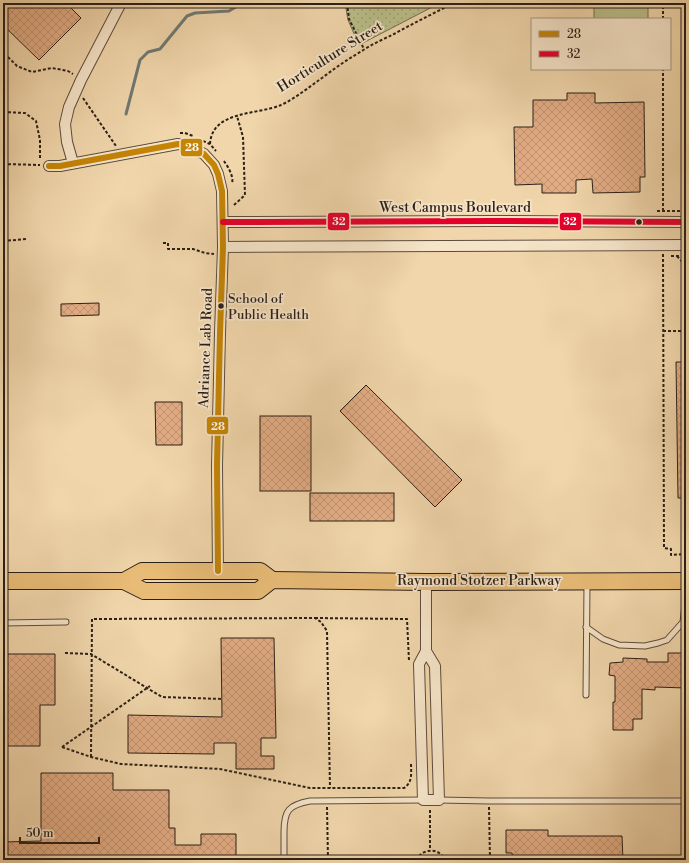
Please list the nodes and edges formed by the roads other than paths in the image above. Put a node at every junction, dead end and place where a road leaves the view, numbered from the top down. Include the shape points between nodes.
1 (121, 3) edge
2 (73, 163) junction
3 (44, 165) road end
4 (223, 222) junction
5 (686, 222) edge
6 (686, 245) edge
7 (224, 247) junction
8 (218, 571) junction
9 (272, 580) junction
10 (3, 581) edge
11 (124, 581) junction
12 (587, 581) junction
13 (686, 581) edge
14 (426, 582) junction
15 (157, 591) junction
16 (686, 596) edge
17 (66, 622) dead end
18 (3, 623) edge
19 (586, 627) junction
20 (426, 651) junction
21 (586, 695) dead end
22 (431, 800) junction
23 (686, 801) edge
24 (284, 860) edge

1 - 2 street via 69,106 65,124
2 - 3 street via 60,166
2 - 4 street, Adriance Lab Road via 178,144 208,148 221,182
4 - 5 street, West Campus Boulevard
4 - 7 street, Adriance Lab Road
6 - 7 street
7 - 8 street, Adriance Lab Road via 220,333
8 - 9 main road, Raymond Stotzer Parkway via 260,571
8 - 11 main road, Raymond Stotzer Parkway via 142,571
8 - 15 main road via 208,581 175,581
9 - 14 main road, Raymond Stotzer Parkway
9 - 15 main road, Raymond Stotzer Parkway via 258,591
10 - 11 main road, Raymond Stotzer Parkway
11 - 15 main road, Raymond Stotzer Parkway via 144,591
12 - 13 main road, Raymond Stotzer Parkway
12 - 14 main road, Raymond Stotzer Parkway
12 - 19 lane
14 - 20 street
16 - 19 lane via 683,622 667,640 658,644 619,645 603,639
17 - 18 lane
19 - 21 lane
20 - 22 street via 419,664
20 - 22 street via 435,666
22 - 23 lane
22 - 24 lane via 310,801 294,805 284,819

